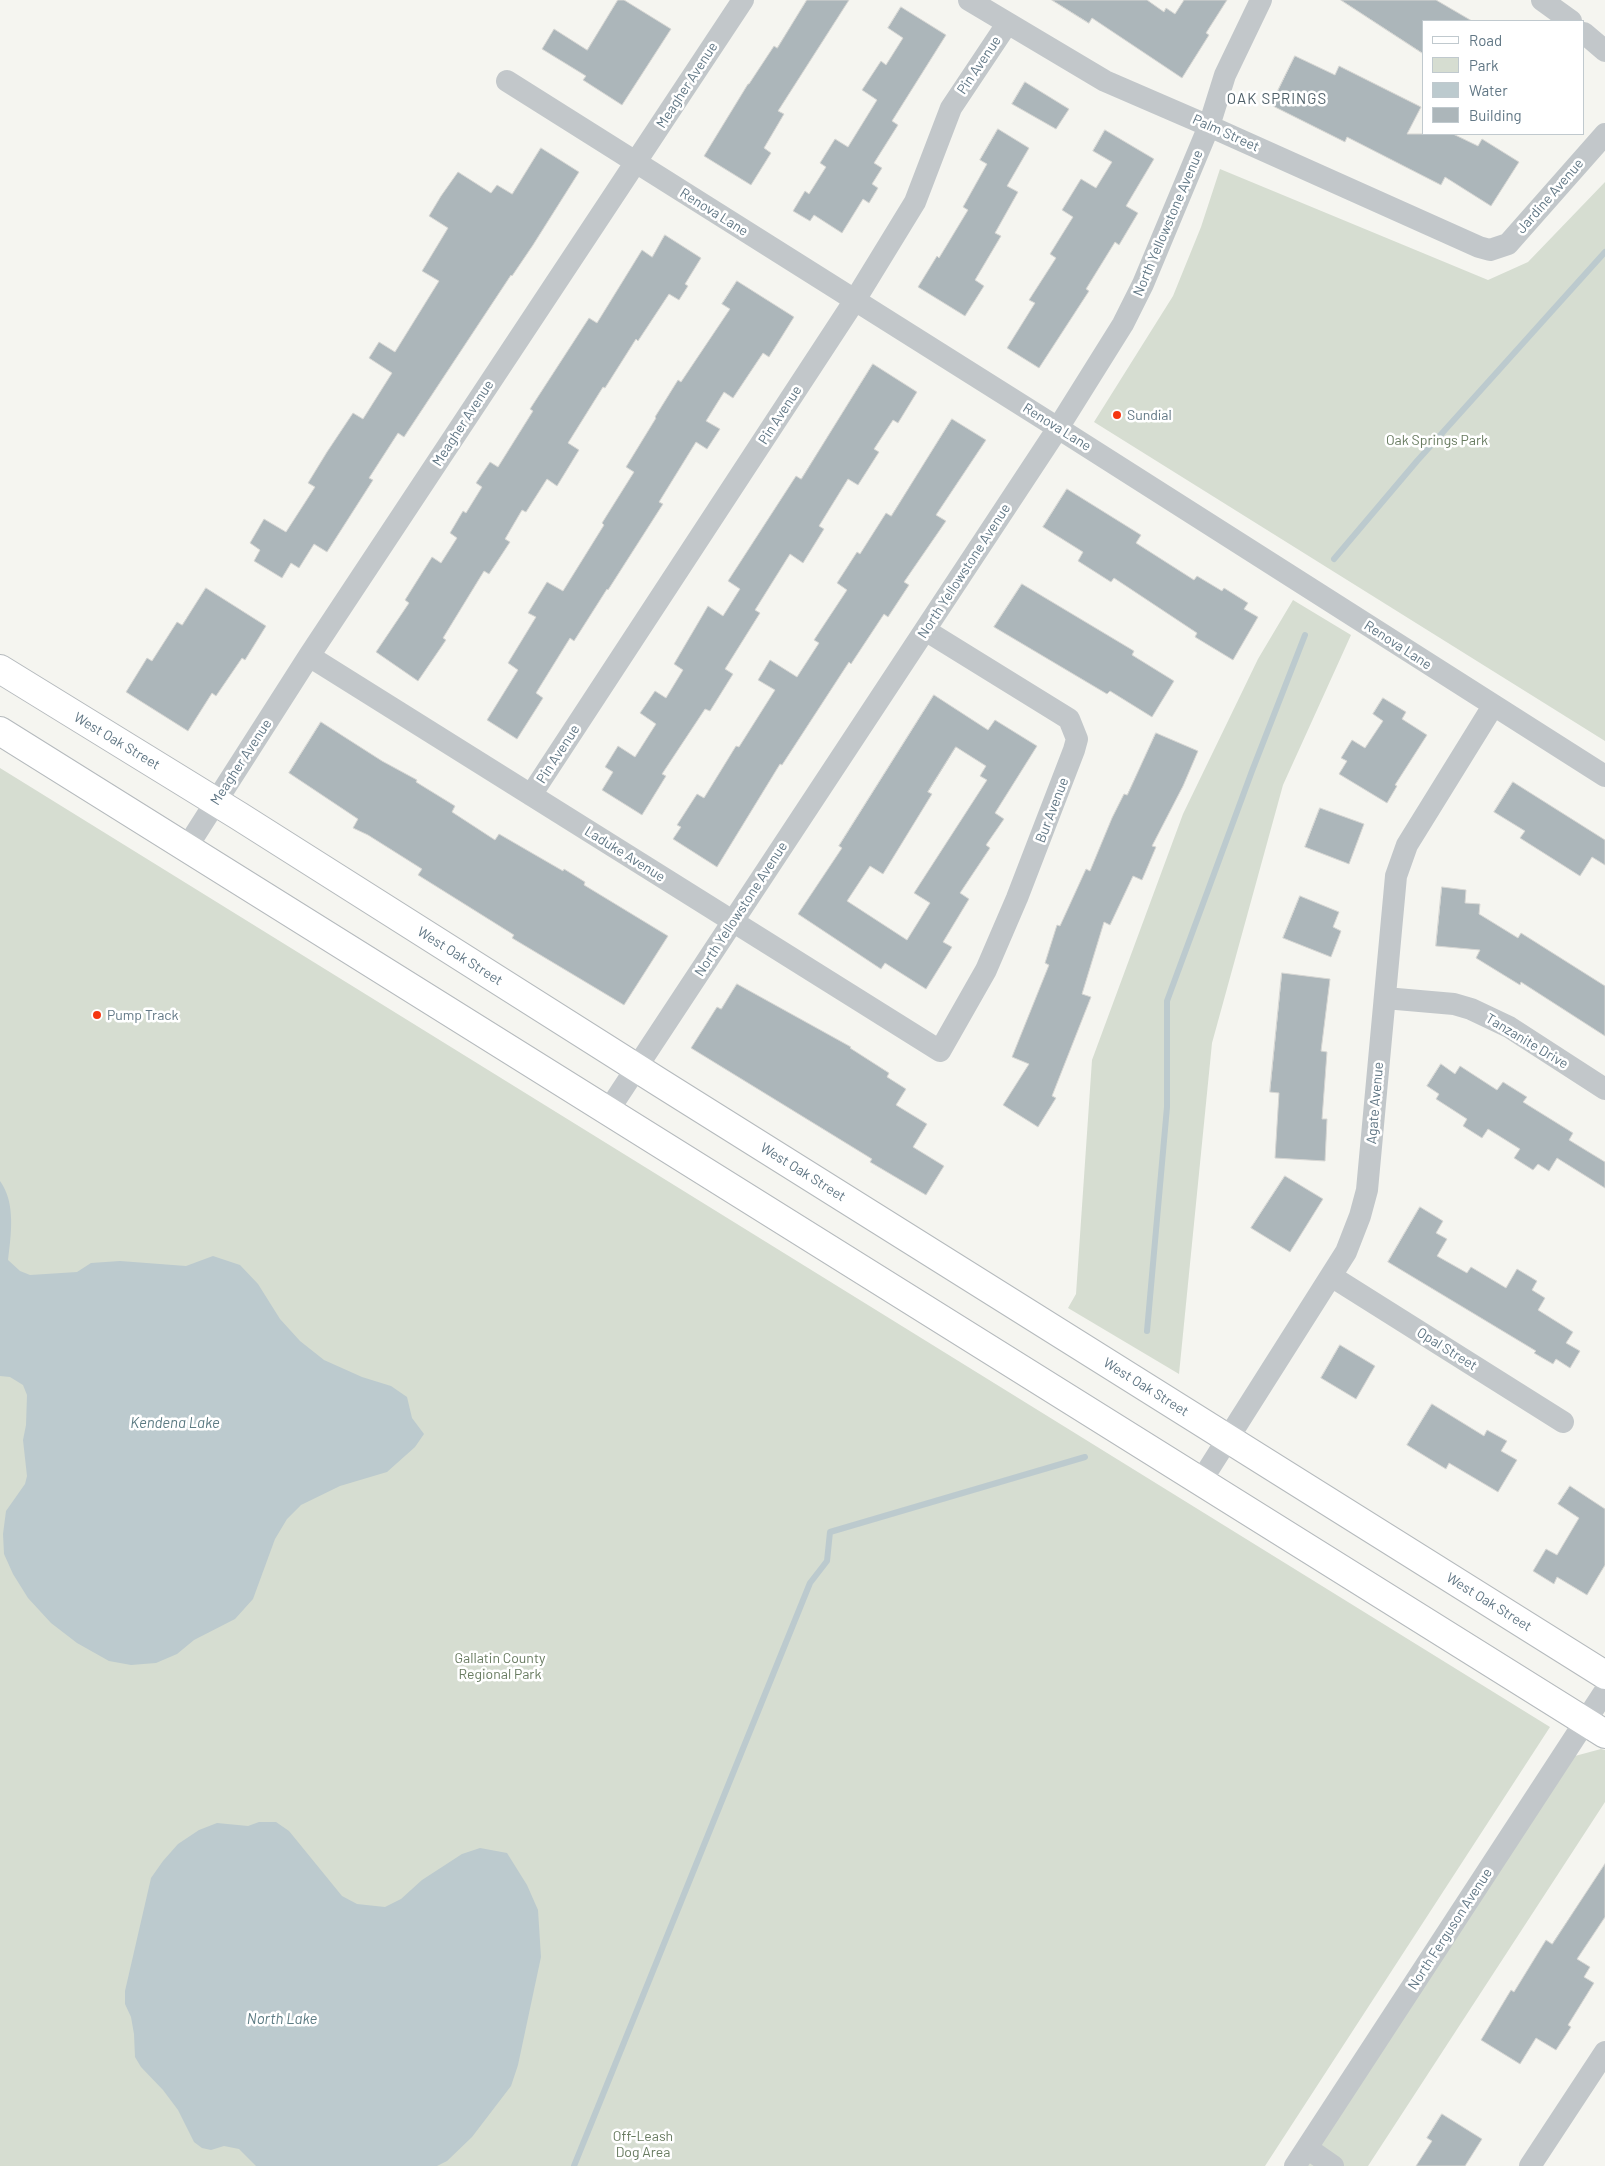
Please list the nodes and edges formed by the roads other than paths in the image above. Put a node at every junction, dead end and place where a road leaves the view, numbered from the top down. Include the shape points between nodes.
1 (743, 0) edge
2 (969, 0) edge
3 (1261, 0) edge
4 (1542, 0) edge
5 (1570, 20) edge
6 (1007, 24) junction
7 (1585, 34) edge
8 (1605, 52) edge
9 (506, 81) dead end
10 (1209, 126) junction
11 (1605, 134) edge
12 (636, 162) junction
13 (1490, 250) joint
14 (855, 300) junction
15 (1058, 428) junction
16 (925, 630) junction
17 (309, 656) junction
18 (0, 669) edge
19 (1493, 706) junction
20 (0, 731) edge
21 (1605, 776) edge
22 (531, 795) junction
23 (216, 801) junction
24 (187, 847) junction
25 (733, 921) junction
26 (1385, 998) junction
27 (940, 1051) joint
28 (637, 1068) junction
29 (1605, 1089) edge
30 (608, 1111) junction
31 (1331, 1276) junction
32 (1563, 1422) dead end
33 (1228, 1438) junction
34 (1201, 1481) junction
35 (1605, 1675) edge
36 (1605, 1691) edge
37 (1595, 1728) edge
38 (1605, 2052) edge
39 (1301, 2157) edge
40 (1333, 2166) edge
41 (1530, 2166) edge

1 - 12 street, Meagher Avenue
2 - 6 street, Palm Street
3 - 10 street, North Yellowstone Avenue via 1225,75
4 - 5 street
6 - 10 street, Palm Street via 1105,81
6 - 14 street, Pin Avenue via 951,108 915,202
7 - 8 street
9 - 12 street, Renova Lane
10 - 13 street, Palm Street
10 - 15 street, North Yellowstone Avenue via 1123,324
11 - 13 street, Jardine Avenue via 1508,244
12 - 14 street, Renova Lane
12 - 17 street, Meagher Avenue
14 - 15 street, Renova Lane
14 - 22 street, Pin Avenue
15 - 16 street, North Yellowstone Avenue
15 - 19 street, Renova Lane
16 - 25 street, North Yellowstone Avenue
16 - 27 street, Bur Avenue via 1069,719 1077,739 986,970
17 - 22 street, Laduke Avenue
17 - 23 street, Meagher Avenue
18 - 23 main road, West Oak Street
19 - 21 street, Renova Lane
19 - 26 street, Agate Avenue via 1407,845 1396,876
20 - 24 main road
22 - 25 street, Laduke Avenue
23 - 24 street, Meagher Avenue
23 - 28 main road, West Oak Street
24 - 30 main road
25 - 27 street, Laduke Avenue
25 - 28 street, North Yellowstone Avenue
26 - 29 street, Tanzanite Drive via 1454,1004 1471,1009 1509,1027
26 - 31 street, Agate Avenue via 1367,1190 1354,1235
28 - 30 street, North Yellowstone Avenue
28 - 33 main road, West Oak Street
30 - 34 main road
31 - 32 street, Opal Street
31 - 33 street, Agate Avenue
33 - 34 street, Agate Avenue
33 - 35 main road, West Oak Street
34 - 37 main road
36 - 37 street, North Ferguson Avenue
37 - 39 street, North Ferguson Avenue
38 - 41 street
39 - 40 street

